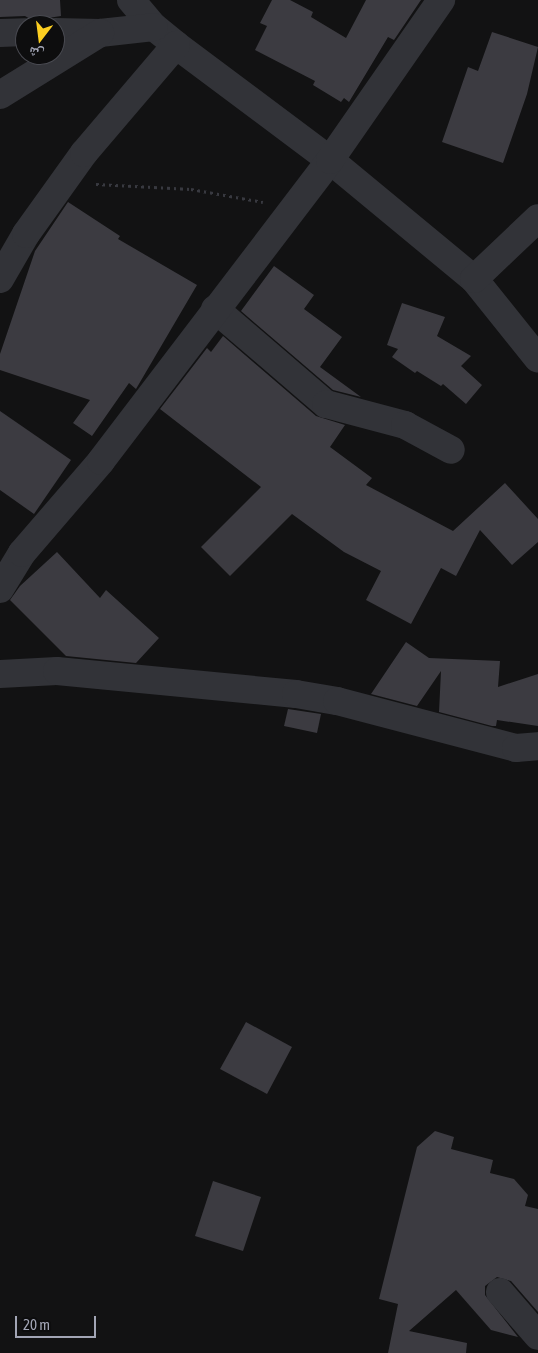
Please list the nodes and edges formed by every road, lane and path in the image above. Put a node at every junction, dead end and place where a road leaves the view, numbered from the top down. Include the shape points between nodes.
1 (131, 0) edge
2 (441, 0) edge
3 (154, 27) junction
4 (15, 32) edge
5 (65, 32) edge
6 (0, 33) edge
7 (100, 34) junction
8 (176, 45) junction
9 (0, 95) edge
10 (330, 160) junction
11 (61, 185) junction
12 (293, 208) junction
13 (538, 218) edge
14 (0, 279) edge
15 (474, 279) junction
16 (215, 310) junction
17 (538, 359) edge
18 (451, 450) dead end
19 (0, 589) edge
20 (0, 674) edge
21 (538, 746) edge
22 (500, 1292) dead end
23 (538, 1336) edge

1 - 3 street
2 - 10 street
3 - 7 street
3 - 8 street
4 - 6 street
5 - 7 street
7 - 9 street
8 - 10 street
8 - 11 street via 84,153
10 - 12 street
10 - 15 street
11 - 12 path via 190,189
11 - 14 street
12 - 16 street
13 - 15 street
15 - 17 street
16 - 18 street via 326,404 404,425
16 - 19 street via 101,461 22,553
20 - 21 street via 57,671 296,694 337,701 516,748
22 - 23 street

